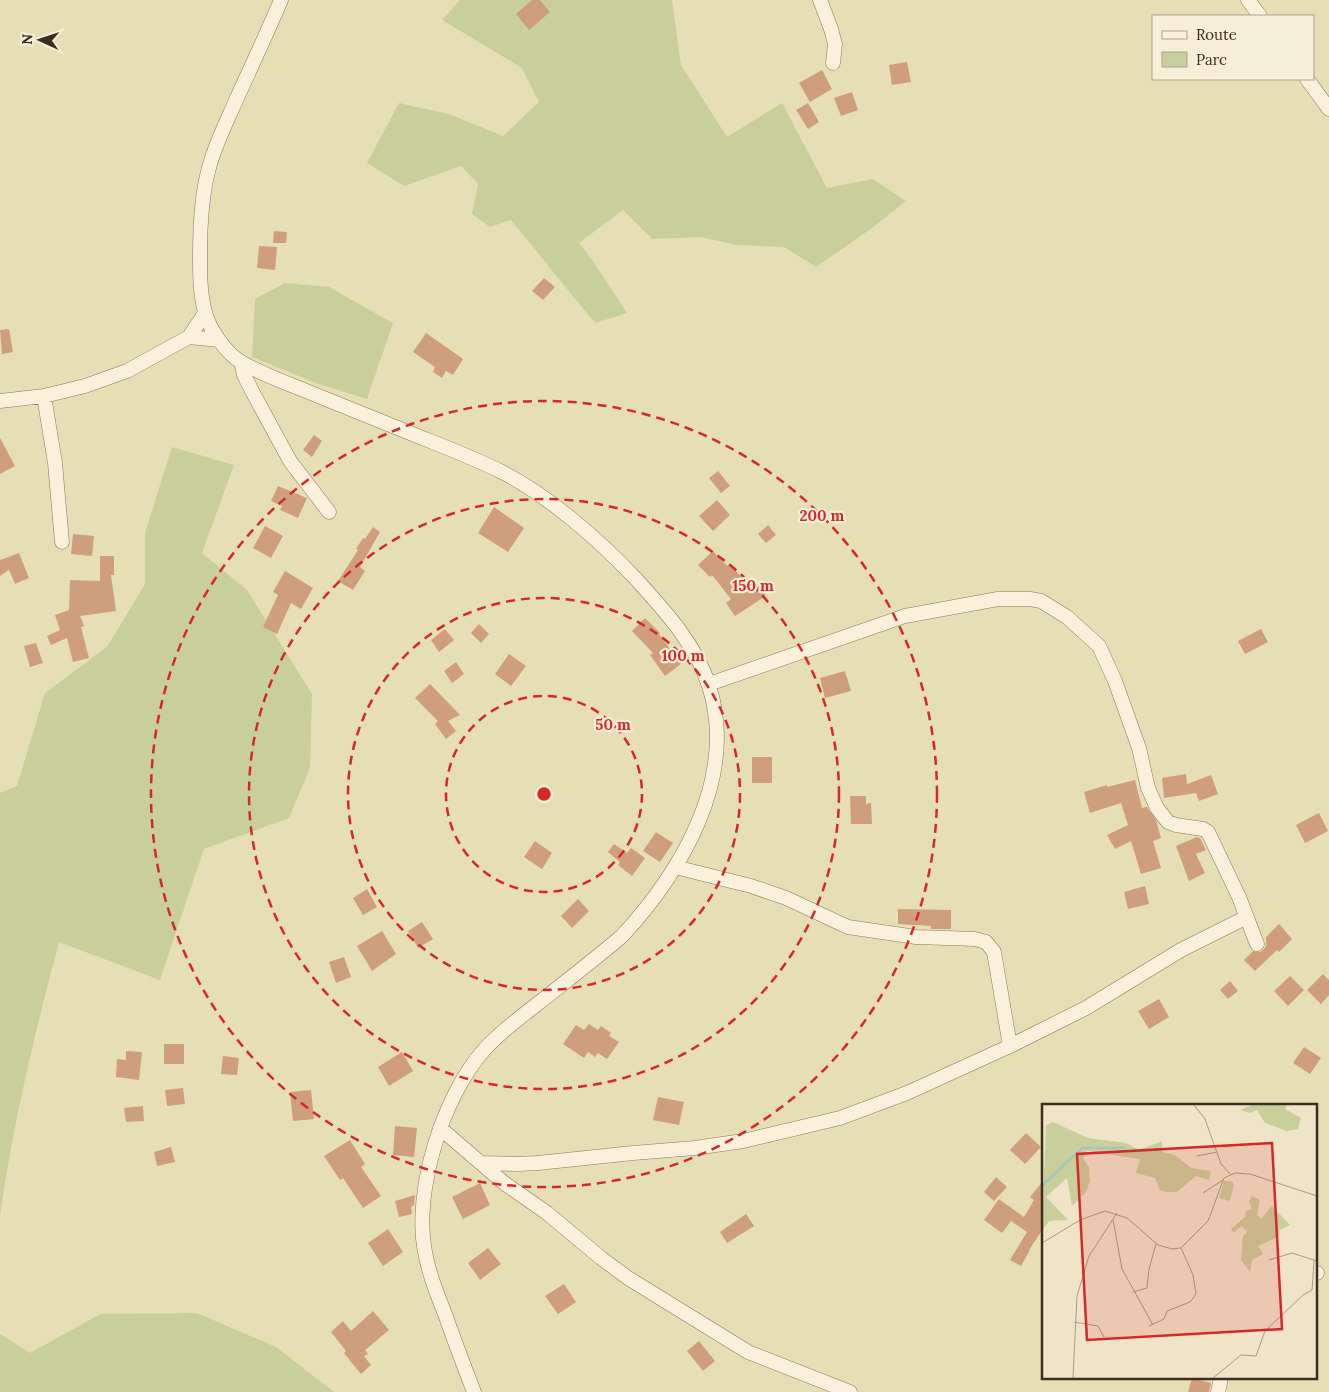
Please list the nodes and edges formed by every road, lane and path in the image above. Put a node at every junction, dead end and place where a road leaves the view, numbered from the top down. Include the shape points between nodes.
1 (281, 0) edge
2 (820, 0) edge
3 (1248, 0) edge
4 (1259, 15) edge
5 (833, 63) dead end
6 (1308, 80) edge
7 (1329, 109) edge
8 (205, 313) junction
9 (189, 337) junction
10 (219, 340) junction
11 (241, 362) junction
12 (44, 396) junction
13 (0, 401) edge
14 (329, 512) dead end
15 (62, 542) dead end
16 (709, 684) junction
17 (675, 867) junction
18 (1247, 917) junction
19 (1257, 944) dead end
20 (1010, 1046) junction
21 (440, 1128) junction
22 (482, 1163) junction
23 (474, 1392) edge
24 (850, 1392) edge

1 - 8 street via 221,132 208,169 200,238
2 - 5 street via 835,44
3 - 4 street
6 - 7 street
8 - 9 street
8 - 10 street
9 - 10 street
9 - 12 street via 127,371
10 - 11 street
11 - 14 street via 244,375 290,461
11 - 16 street via 465,455 526,485 578,525 640,584 690,646
12 - 13 street
12 - 15 street via 55,463
16 - 17 street via 717,720 718,753 699,818
16 - 18 street via 905,616 998,599 1041,601 1079,627 1099,646 1115,681 1157,808 1168,822 1208,832
17 - 20 street via 742,883 786,898 848,927 916,937 986,942 994,952
17 - 21 street via 622,936 484,1050 460,1084
18 - 19 street
18 - 20 street via 1181,950 1086,1008
20 - 22 street via 907,1093 840,1118 772,1135 695,1148 538,1163
21 - 22 street
21 - 23 street via 427,1178 422,1219 424,1244 432,1282
22 - 24 street via 607,1263 669,1305 748,1352

